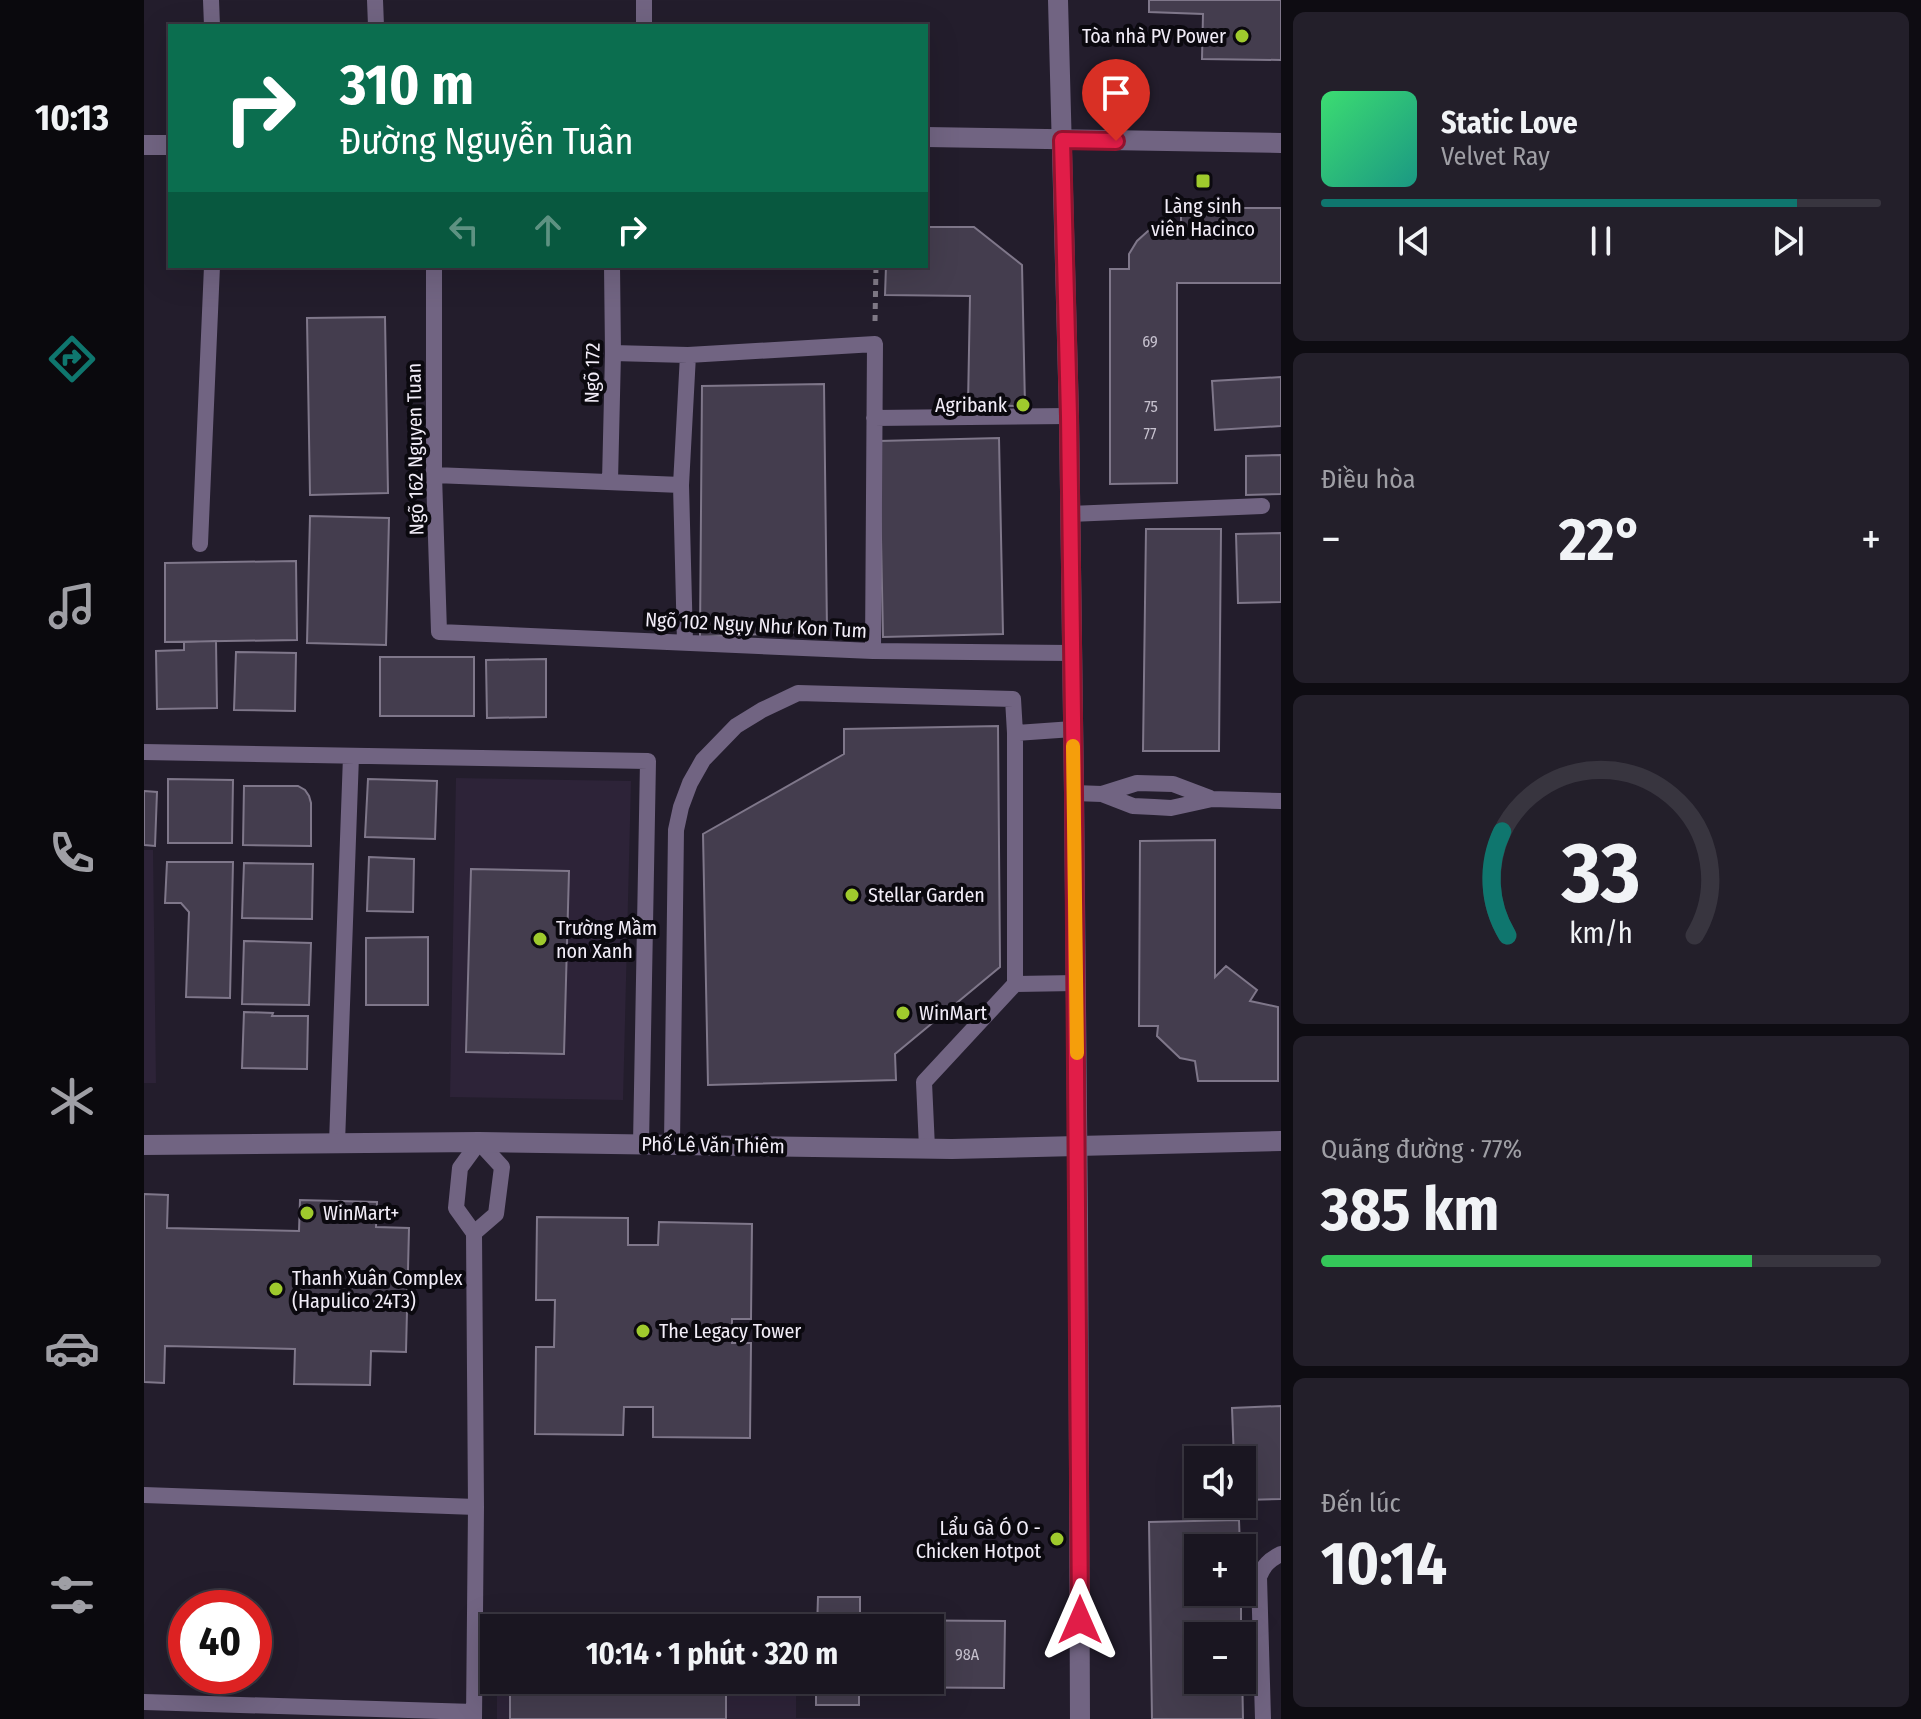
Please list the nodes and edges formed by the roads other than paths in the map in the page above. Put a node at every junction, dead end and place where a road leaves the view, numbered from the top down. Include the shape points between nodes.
1 (211, 0) edge
2 (375, 0) edge
3 (644, 0) edge
4 (1058, 0) edge
5 (212, 24) edge
6 (376, 24) edge
7 (644, 24) edge
8 (928, 137) edge
9 (1062, 140) junction
10 (1281, 143) edge
11 (144, 145) edge
12 (168, 145) edge
13 (212, 268) edge
14 (434, 268) edge
15 (612, 268) edge
16 (613, 353) junction
17 (688, 355) junction
18 (1069, 416) junction
19 (874, 418) junction
20 (434, 475) junction
21 (610, 481) junction
22 (681, 485) junction
23 (1262, 506) dead end
24 (1070, 514) junction
25 (200, 544) dead end
26 (439, 632) joint
27 (685, 642) junction
28 (873, 651) junction
29 (1071, 653) junction
30 (1073, 729) junction
31 (1015, 733) junction
32 (144, 752) edge
33 (351, 756) junction
34 (1074, 793) junction
35 (1102, 794) junction
36 (1212, 799) junction
37 (1281, 801) edge
38 (1076, 983) junction
39 (1015, 984) junction
40 (1281, 1141) edge
41 (479, 1142) junction
42 (337, 1143) junction
43 (641, 1144) junction
44 (672, 1144) junction
45 (144, 1145) edge
46 (1078, 1147) junction
47 (927, 1148) junction
48 (474, 1233) junction
49 (144, 1495) edge
50 (476, 1507) junction
51 (1281, 1554) edge
52 (144, 1702) edge
53 (474, 1716) edge
54 (1080, 1719) edge
55 (1263, 1719) edge

1 - 5 lane
2 - 6 lane
3 - 7 lane
4 - 9 street
8 - 9 street
9 - 10 street
9 - 18 street
11 - 12 street
13 - 25 lane
14 - 20 lane, Ngõ 162 Nguyen Tuan
15 - 16 lane, Ngõ 172
16 - 17 lane
16 - 21 lane, Ngõ 172
17 - 19 lane via 875,344
17 - 22 lane
18 - 19 lane
18 - 24 street
19 - 28 lane
20 - 21 lane
20 - 26 lane, Ngõ 162 Nguyen Tuan
21 - 22 lane
22 - 27 lane
23 - 24 lane
24 - 29 street
26 - 27 lane, Ngõ 102 Ngụy Như Kon Tum
27 - 28 lane, Ngõ 102 Ngụy Như Kon Tum
28 - 29 lane, Ngõ 102 Ngụy Như Kon Tum
29 - 30 street
30 - 31 lane
30 - 34 street
31 - 39 lane
31 - 44 lane via 1013,699 798,693 736,726 703,760 676,830
32 - 33 lane
33 - 42 lane
33 - 43 lane via 648,761
34 - 35 lane
34 - 38 street
35 - 36 lane via 1133,806 1171,808
35 - 36 lane via 1137,783 1173,784
36 - 37 lane
38 - 39 lane
38 - 46 street
39 - 47 lane via 924,1082
40 - 46 street, Phố Lê Văn Thiêm
41 - 42 street, Phố Lê Văn Thiêm
41 - 43 street, Phố Lê Văn Thiêm
41 - 48 lane via 460,1168 456,1208
41 - 48 lane via 502,1167 496,1214
42 - 45 street, Phố Lê Văn Thiêm
43 - 44 street, Phố Lê Văn Thiêm
44 - 47 street, Phố Lê Văn Thiêm
46 - 47 street, Phố Lê Văn Thiêm
46 - 54 street
48 - 50 lane
49 - 50 lane
50 - 53 lane
51 - 55 lane via 1270,1559 1259,1577
52 - 53 lane

